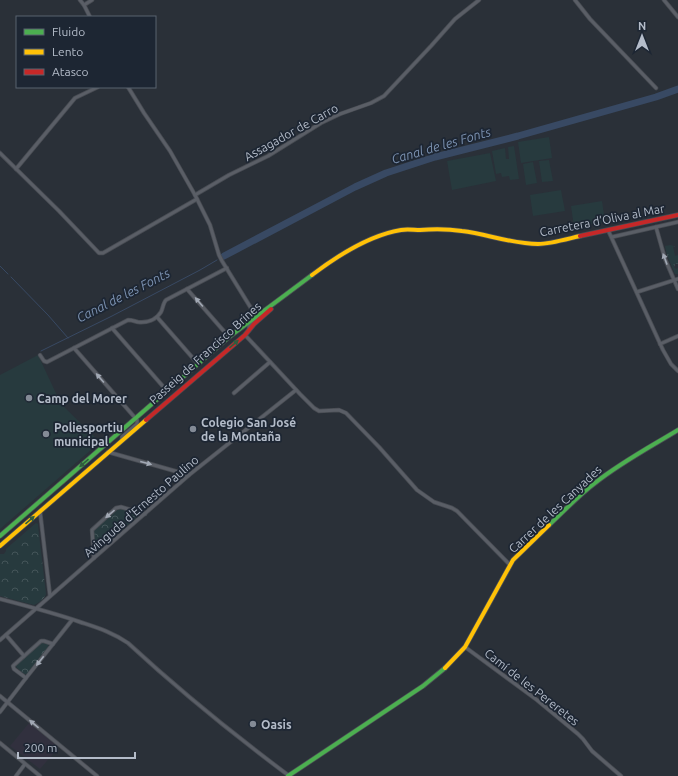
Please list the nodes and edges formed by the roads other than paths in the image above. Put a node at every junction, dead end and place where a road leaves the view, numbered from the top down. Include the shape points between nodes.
1 (80, 0) edge
2 (92, 0) edge
3 (478, 0) edge
4 (575, 0) edge
5 (664, 0) edge
6 (84, 5) junction
7 (90, 16) edge
8 (678, 17) edge
9 (96, 88) edge
10 (129, 88) edge
11 (656, 88) dead end
12 (0, 153) edge
13 (16, 169) junction
14 (195, 195) junction
15 (197, 199) junction
16 (678, 215) edge
17 (678, 222) edge
18 (656, 227) junction
19 (608, 230) junction
20 (612, 237) junction
21 (226, 268) junction
22 (676, 280) edge
23 (187, 289) junction
24 (678, 289) edge
25 (637, 292) junction
26 (286, 295) junction
27 (157, 317) junction
28 (256, 317) junction
29 (243, 327) junction
30 (112, 328) junction
31 (238, 330) junction
32 (246, 333) junction
33 (678, 336) edge
34 (229, 337) junction
35 (660, 344) junction
36 (74, 348) junction
37 (40, 355) dead end
38 (270, 362) junction
39 (198, 364) junction
40 (678, 370) edge
41 (296, 390) junction
42 (167, 391) junction
43 (234, 393) dead end
44 (135, 418) junction
45 (678, 430) edge
46 (122, 440) junction
47 (108, 452) junction
48 (189, 475) junction
49 (40, 511) junction
50 (145, 514) junction
51 (0, 536) edge
52 (0, 546) edge
53 (94, 558) junction
54 (510, 565) junction
55 (50, 596) junction
56 (0, 599) edge
57 (35, 609) junction
58 (72, 620) junction
59 (6, 635) junction
60 (0, 640) edge
61 (53, 644) junction
62 (465, 647) junction
63 (24, 656) junction
64 (26, 678) junction
65 (0, 696) edge
66 (8, 702) junction
67 (0, 712) edge
68 (0, 744) edge
69 (25, 764) junction
70 (16, 776) edge
71 (40, 776) edge
72 (97, 776) edge
73 (288, 776) edge
74 (621, 776) edge

1 - 6 street
2 - 6 street
3 - 14 street, Assagador de Carro via 455,19 379,98 331,118 268,156
4 - 11 street
5 - 8 street
6 - 7 street
9 - 13 street via 75,98
10 - 14 street
12 - 13 street
13 - 15 street via 100,254
14 - 15 street
15 - 21 street
16 - 19 street, Carretera d’Oliva al Mar
17 - 18 street
18 - 20 street
22 -> 18 street via 662,252
19 - 20 street
19 - 26 street, Carretera d’Oliva al Mar via 538,244 455,230 402,230 376,237 351,249
20 - 25 street
21 - 23 street
21 - 28 street
22 - 24 street
22 - 25 street
23 - 27 street via 165,301
34 -> 23 street
25 - 35 street
26 - 28 street, Passeig de Francisco Brines
26 - 32 street, Passeig de Francisco Brines
27 - 30 street via 142,322 128,320
27 - 39 street
28 - 29 street, Passeig de Francisco Brines
28 - 32 street
29 - 31 street, Passeig de Francisco Brines
29 - 32 street
30 - 36 street
30 - 42 street
31 - 32 street
31 - 34 street, Passeig de Francisco Brines
32 - 38 street
46 -> 32 street, Passeig de Francisco Brines
33 - 35 street
34 - 39 street, Passeig de Francisco Brines
35 - 40 street
36 - 37 street via 47,362
44 -> 36 street
38 - 41 street
38 - 43 street
39 - 42 street, Passeig de Francisco Brines
41 - 48 street, Avinguda d'Ernesto Paulino
41 - 54 street via 317,410 339,410 346,413 417,490 434,502 457,511
42 - 44 street, Passeig de Francisco Brines
44 - 46 street via 137,424 122,437
44 -> 51 street, Passeig de Francisco Brines
45 - 54 street, Carrer de les Canyades via 627,459 593,484
46 - 47 street, Passeig de Francisco Brines
47 -> 48 street
47 - 49 street, Passeig de Francisco Brines
48 - 50 street, Avinguda d'Ernesto Paulino
52 -> 49 street, Passeig de Francisco Brines
49 - 55 street
50 - 53 street, Avinguda d'Ernesto Paulino
50 -> 53 street via 116,508 92,530
53 - 55 street, Avinguda d'Ernesto Paulino
54 - 62 street, Carrer de les Canyades
55 - 57 street, Avinguda d'Ernesto Paulino
56 - 57 street
57 - 58 street
57 - 59 street, Avinguda d'Ernesto Paulino
58 - 61 street
58 - 73 street via 110,632 128,643 172,683
59 - 60 street, Avinguda d'Ernesto Paulino
59 - 63 street
61 - 63 street via 42,641
61 -> 64 street
62 - 73 street, Carrer de les Canyades via 440,674
62 - 74 street, Camí de les Pereretes via 538,700
63 - 64 street via 13,666
64 - 66 street
65 - 66 street
66 - 67 street
72 -> 66 street
68 - 69 street
69 - 70 street
69 - 71 street

